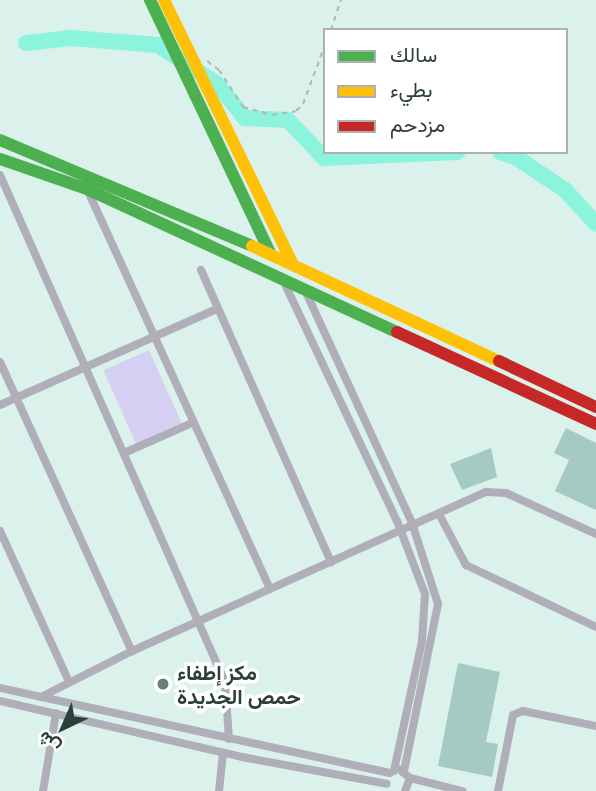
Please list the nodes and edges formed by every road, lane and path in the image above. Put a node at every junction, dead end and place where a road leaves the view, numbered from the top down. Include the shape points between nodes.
1 (150, 0) edge
2 (164, 0) edge
3 (341, 0) edge
4 (332, 28) edge
5 (323, 51) edge
6 (194, 62) junction
7 (0, 140) edge
8 (0, 159) edge
9 (0, 175) edge
10 (87, 189) junction
11 (270, 254) junction
12 (293, 263) junction
13 (201, 270) dead end
14 (282, 278) junction
15 (303, 286) junction
16 (217, 309) junction
17 (153, 338) junction
18 (0, 362) edge
19 (85, 367) junction
20 (16, 398) junction
21 (0, 405) edge
22 (596, 407) edge
23 (192, 423) junction
24 (596, 424) edge
25 (124, 453) junction
26 (439, 514) junction
27 (414, 526) junction
28 (0, 531) edge
29 (401, 532) junction
30 (596, 534) edge
31 (331, 562) junction
32 (270, 589) junction
33 (199, 620) junction
34 (596, 626) edge
35 (132, 651) junction
36 (69, 682) junction
37 (0, 688) edge
38 (41, 697) junction
39 (0, 701) edge
40 (56, 713) junction
41 (596, 726) edge
42 (229, 738) junction
43 (223, 753) junction
44 (392, 772) junction
45 (407, 775) junction
46 (389, 788) edge
47 (408, 790) edge
48 (43, 791) edge
49 (219, 791) edge
50 (462, 791) edge
51 (498, 791) edge

1 - 11 main road
2 - 6 main road
3 - 4 path
5 - 6 path via 303,104 296,111 272,115 243,107 219,70
6 - 12 main road
7 - 11 main road
8 - 10 main road
9 - 19 street
10 - 14 main road
10 - 17 street
11 - 12 main road
11 - 14 main road
12 - 15 main road
12 - 22 main road
13 - 16 street
14 - 15 main road
14 - 29 street
15 - 24 main road
15 - 27 street
16 - 17 street
16 - 31 street
17 - 19 street
17 - 23 street
18 - 20 street
19 - 20 street
19 - 25 street
20 - 21 street
20 - 35 street
23 - 25 street
23 - 32 street
25 - 33 street
26 - 27 street
26 - 30 street via 486,492 506,493
26 - 34 street via 466,565
27 - 29 street
27 - 45 street via 438,604
28 - 36 street
29 - 31 street
29 - 44 street via 425,594 422,641
31 - 32 street
32 - 33 street
33 - 35 street
33 - 42 street via 225,682
35 - 36 street
36 - 38 street
37 - 38 street
38 - 42 street
39 - 40 street
40 - 43 street
40 - 48 street
41 - 51 street via 523,711 513,715
42 - 44 street
43 - 46 street
43 - 49 street
44 - 45 street
44 - 46 street
45 - 47 street
45 - 50 street

